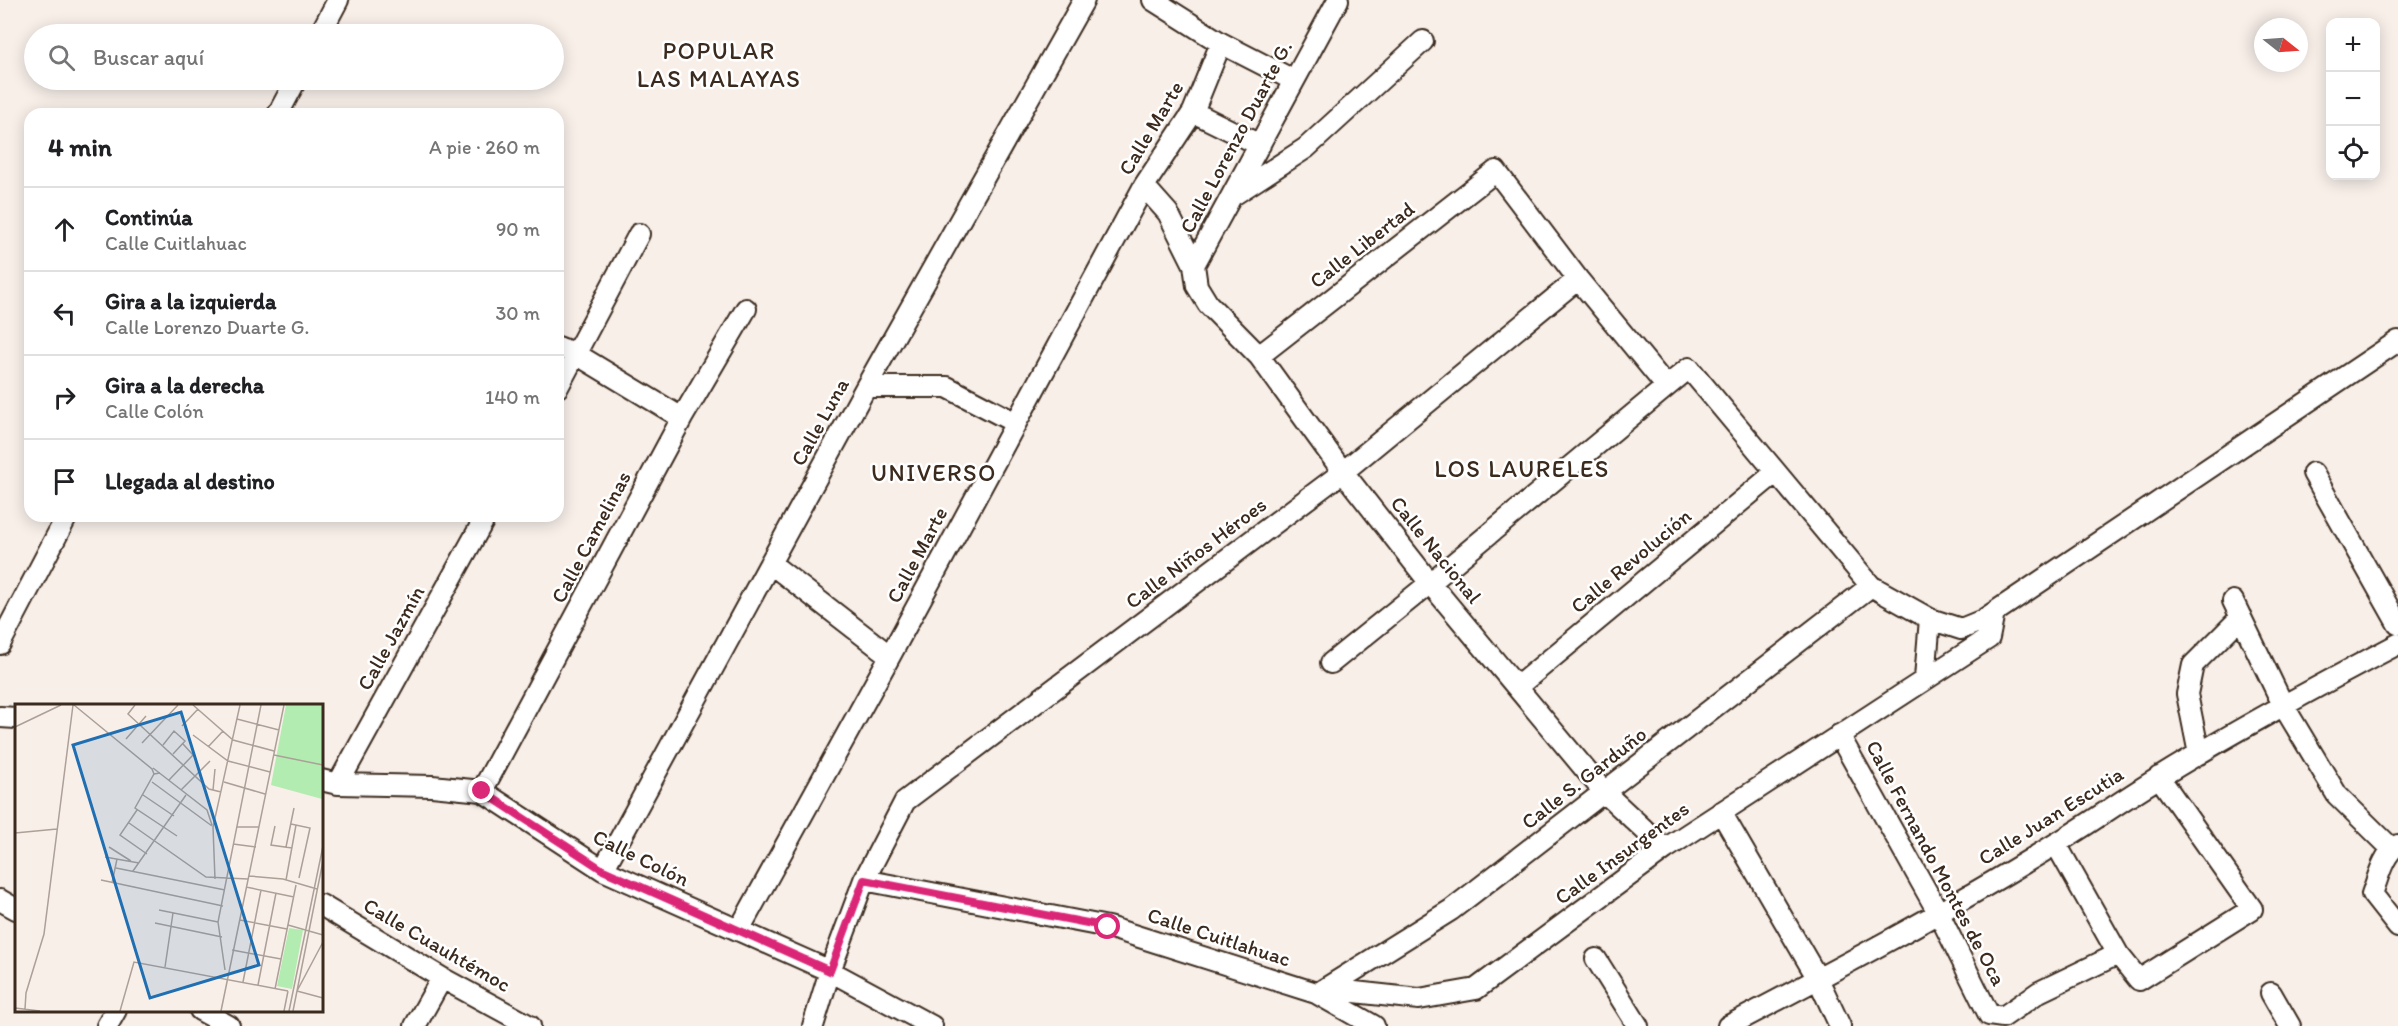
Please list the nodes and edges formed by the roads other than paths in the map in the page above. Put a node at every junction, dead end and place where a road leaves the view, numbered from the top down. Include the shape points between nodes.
1 (338, 0) edge
2 (1084, 0) edge
3 (1153, 0) edge
4 (1338, 0) edge
5 (325, 24) edge
6 (1423, 41) dead end
7 (1221, 43) junction
8 (1293, 80) junction
9 (291, 90) edge
10 (281, 108) edge
11 (1193, 112) junction
12 (1260, 145) junction
13 (1144, 186) junction
14 (1232, 197) junction
15 (639, 234) dead end
16 (1194, 265) junction
17 (1578, 279) junction
18 (746, 309) dead end
19 (2398, 341) edge
20 (567, 351) edge
21 (1258, 356) junction
22 (1666, 386) junction
23 (866, 387) junction
24 (682, 418) junction
25 (1016, 423) junction
26 (1343, 472) junction
27 (1775, 473) junction
28 (2313, 473) dead end
29 (64, 522) edge
30 (482, 522) edge
31 (770, 564) junction
32 (1430, 583) junction
33 (1871, 585) junction
34 (1994, 613) junction
35 (1930, 620) junction
36 (2398, 624) edge
37 (0, 644) edge
38 (2398, 644) edge
39 (891, 656) junction
40 (1330, 663) dead end
41 (1925, 678) junction
42 (1518, 686) junction
43 (2283, 705) junction
44 (1839, 735) junction
45 (2199, 754) junction
46 (2159, 777) junction
47 (329, 782) edge
48 (482, 791) junction
49 (1604, 792) junction
50 (1721, 812) junction
51 (2056, 844) junction
52 (2395, 847) edge
53 (1665, 849) junction
54 (603, 870) junction
55 (864, 880) junction
56 (0, 900) edge
57 (322, 906) edge
58 (15, 908) edge
59 (1938, 912) junction
60 (2398, 927) edge
61 (739, 930) junction
62 (2118, 954) junction
63 (1596, 960) dead end
64 (830, 971) junction
65 (442, 978) junction
66 (1818, 979) junction
67 (1322, 991) junction
68 (2271, 993) dead end
69 (115, 1011) edge
70 (202, 1011) edge
71 (107, 1026) edge
72 (229, 1026) edge
73 (415, 1026) edge
74 (530, 1026) edge
75 (813, 1026) edge
76 (932, 1026) edge
77 (1374, 1026) edge
78 (1638, 1026) edge
79 (1728, 1026) edge
80 (1840, 1026) edge
81 (2290, 1026) edge

1 - 5 street
2 - 23 street, Calle Luna
3 - 7 street
4 - 8 street, Calle Lorenzo Duarte G.
6 - 14 street via 1306,148
7 - 8 street
7 - 11 street, Calle Marte
8 - 12 street, Calle Lorenzo Duarte G.
9 - 10 street
11 - 12 street
11 - 13 street, Calle Marte
12 - 14 street, Calle Lorenzo Duarte G.
13 - 16 street, Calle Nacional via 1168,213
13 - 25 street, Calle Marte
14 - 16 street, Calle Lorenzo Duarte G.
15 - 20 street
16 - 21 street, Calle Nacional via 1197,286 1208,304
17 - 21 street, Calle Libertad via 1496,171
17 - 22 street
17 - 26 street, Calle Niños Héroes
18 - 24 street, Calle Camelinas
19 - 34 street
20 - 24 street
21 - 26 street, Calle Nacional
22 - 27 street via 1689,368
22 - 32 street
23 - 25 street via 947,387
23 - 31 street, Calle Luna
24 - 48 street, Calle Camelinas
25 - 39 street, Calle Marte
26 - 32 street, Calle Nacional
26 - 55 street, Calle Niños Héroes via 905,801
27 - 33 street
27 - 42 street, Calle Revolución
28 - 36 street
29 - 37 street
30 - 47 street, Calle Jazmín
31 - 39 street
31 - 54 street, Calle Luna
32 - 40 street
32 - 42 street, Calle Nacional
33 - 35 street
33 - 49 street, Calle S. Garduño
34 - 35 street via 1960,628
34 - 41 street, Calle Insurgentes via 1989,638
35 - 41 street
38 - 43 street, Calle Juan Escutia
39 - 61 street, Calle Marte
41 - 44 street, Calle Insurgentes
42 - 49 street, Calle Nacional
43 - 45 street, Calle Juan Escutia
43 - 45 street via 2237,609 2193,665 2187,694
43 - 52 street via 2337,795
44 - 50 street, Calle Insurgentes
44 - 59 street, Calle Fernando Montes de Oca
45 - 46 street, Calle Juan Escutia
46 - 51 street, Calle Juan Escutia
46 - 62 street via 2252,909 2139,980
47 - 48 street, Calle Colón
48 - 54 street, Calle Colón
49 - 53 street, Calle Nacional
49 - 67 street, Calle S. Garduño via 1451,910
50 - 53 street, Calle Insurgentes
50 - 66 street
51 - 59 street, Calle Juan Escutia
51 - 62 street
52 - 60 street via 2383,864 2372,894
53 - 67 street, Calle Insurgentes via 1476,989 1419,999
54 - 61 street, Calle Colón
55 - 64 street
55 - 67 street, Calle Cuitlahuac via 1108,927 1247,972
56 - 58 street
57 - 65 street, Calle Cuauhtémoc
59 - 62 street, Calle Fernando Montes de Oca via 1989,1015 2003,1017 2039,992
59 - 66 street, Calle Juan Escutia
61 - 64 street, Calle Colón
63 - 78 street
64 - 75 street
64 - 76 street, Calle Colón
65 - 73 street
65 - 74 street, Calle Cuauhtémoc
66 - 79 street, Calle Juan Escutia
66 - 80 street
67 - 77 street, Calle Cuitlahuac
68 - 81 street
69 - 71 street
70 - 72 street

